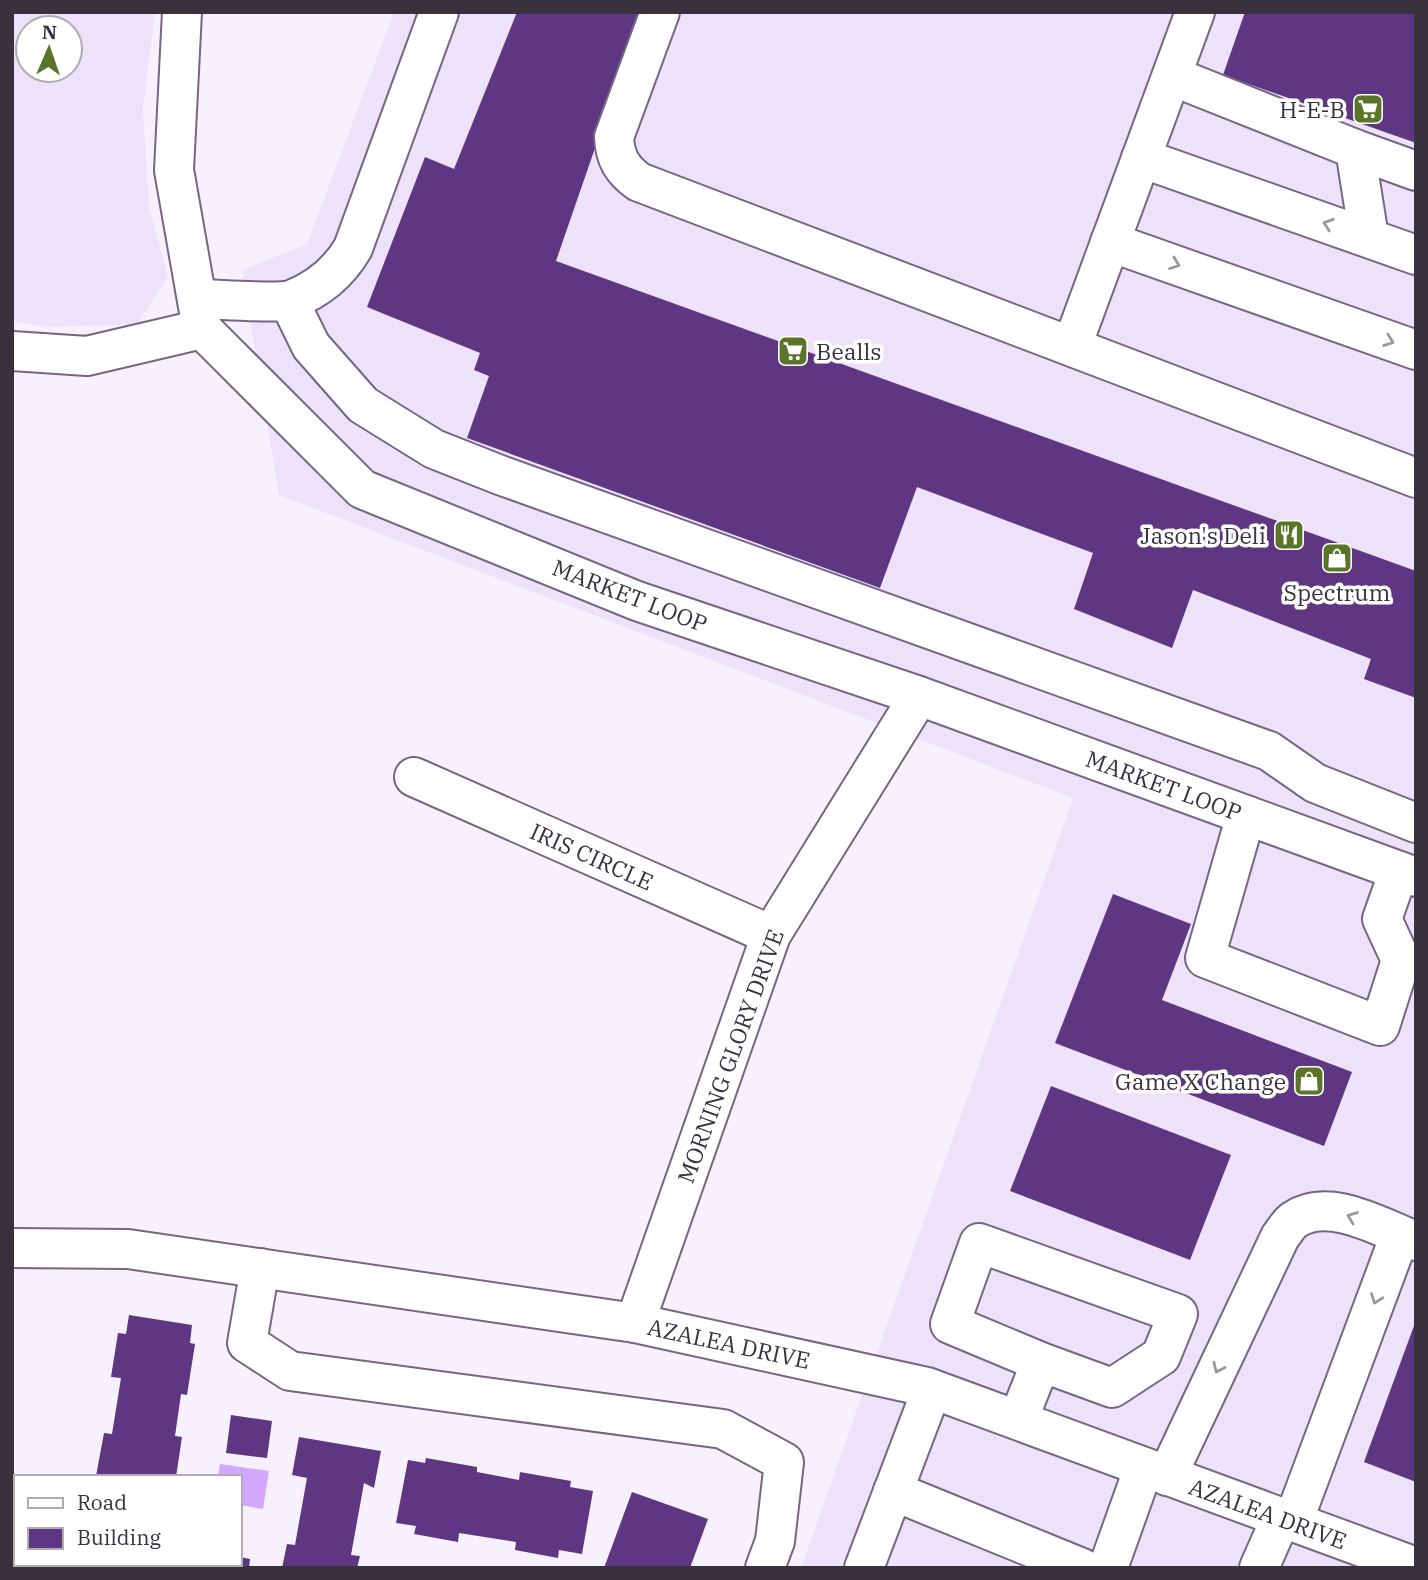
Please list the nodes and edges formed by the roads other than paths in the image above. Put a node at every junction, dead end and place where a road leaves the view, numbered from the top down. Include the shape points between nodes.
1 (182, 12) edge
2 (439, 12) edge
3 (660, 12) edge
4 (1195, 12) edge
5 (1172, 76) junction
6 (1355, 149) junction
7 (1141, 158) junction
8 (1416, 171) edge
9 (1369, 238) junction
10 (1110, 242) junction
11 (1416, 255) edge
12 (289, 301) junction
13 (199, 314) junction
14 (1072, 346) junction
15 (1416, 350) edge
16 (12, 351) edge
17 (1416, 478) edge
18 (919, 696) junction
19 (414, 777) dead end
20 (1246, 815) junction
21 (1416, 823) edge
22 (1408, 874) edge
23 (771, 935) junction
24 (1408, 1238) edge
25 (12, 1248) edge
26 (260, 1268) junction
27 (635, 1323) junction
28 (1041, 1362) junction
29 (932, 1389) junction
30 (1018, 1420) junction
31 (1156, 1471) junction
32 (893, 1491) junction
33 (1287, 1520) junction
34 (1416, 1567) edge
35 (765, 1568) edge
36 (864, 1568) edge
37 (1082, 1568) edge
38 (1108, 1568) edge
39 (1259, 1568) edge

1 - 13 street via 174,170
2 - 12 street via 353,248 330,279
3 - 14 street via 614,138 619,164 628,174
4 - 5 street
5 - 6 street
5 - 7 street
6 - 8 street
6 - 9 street
9 -> 7 street
7 - 10 street
9 - 11 street
10 - 14 street
10 -> 15 street
12 - 13 street
12 - 21 street via 311,346 363,405 434,449 1269,751 1315,783
13 - 16 street via 87,356
13 - 18 street, MARKET LOOP via 362,489 637,601
14 - 17 street
18 - 20 street, MARKET LOOP
18 - 23 street, MORNING GLORY DRIVE
19 - 23 street, IRIS CIRCLE
20 - 22 street, MARKET LOOP
20 - 22 street via 1205,958 1380,1026 1401,960 1382,919
23 - 27 street, MORNING GLORY DRIVE
24 -> 31 street via 1336,1210 1316,1211 1293,1220
24 -> 33 street
25 - 26 street, AZALEA DRIVE via 128,1249
26 - 27 street, AZALEA DRIVE
26 - 35 street via 247,1343 290,1371 723,1429 784,1462 775,1541
27 - 29 street, AZALEA DRIVE
28 - 28 street via 1112,1388 1161,1356 1178,1314 979,1243 950,1324
28 - 30 street
29 - 30 street, AZALEA DRIVE
29 - 32 street
30 - 31 street, AZALEA DRIVE
31 - 33 street, AZALEA DRIVE
31 - 38 street
32 - 36 street
32 - 37 street
33 - 34 street, AZALEA DRIVE
33 - 39 street

